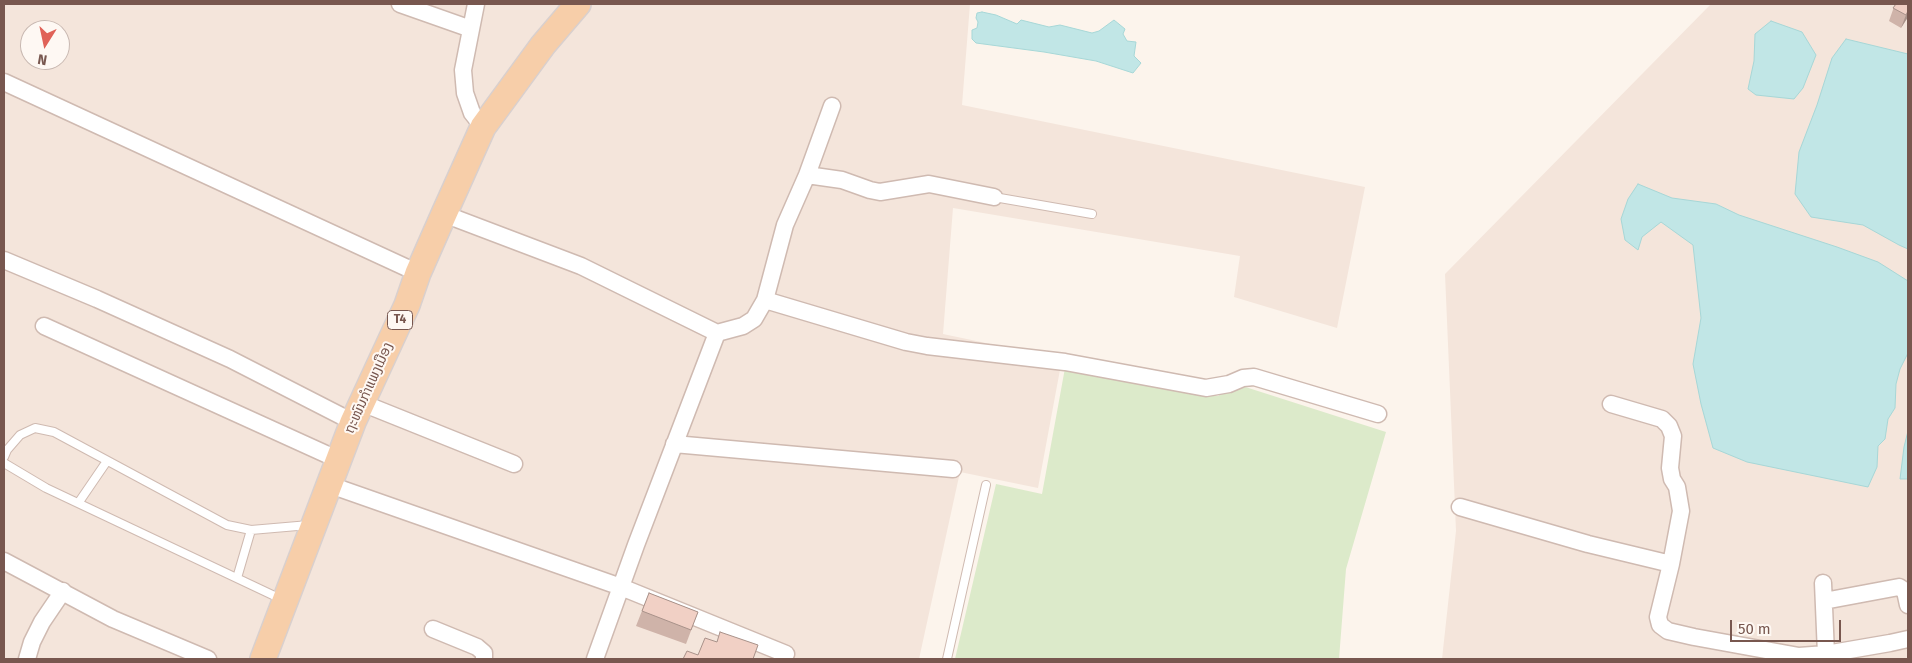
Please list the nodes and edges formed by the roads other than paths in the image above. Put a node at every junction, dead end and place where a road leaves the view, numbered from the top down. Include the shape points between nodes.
1 (400, 4) edge
2 (476, 4) edge
3 (578, 4) edge
4 (471, 29) junction
5 (4, 82) edge
6 (832, 106) dead end
7 (483, 128) junction
8 (807, 175) junction
9 (994, 197) joint
10 (444, 214) junction
11 (1092, 214) dead end
12 (4, 260) edge
13 (418, 273) junction
14 (765, 300) junction
15 (44, 326) dead end
16 (717, 333) junction
17 (1611, 404) dead end
18 (358, 412) junction
19 (1378, 414) dead end
20 (674, 444) junction
21 (4, 457) edge
22 (339, 460) junction
23 (108, 461) junction
24 (4, 463) edge
25 (514, 464) dead end
26 (953, 469) dead end
27 (330, 484) junction
28 (986, 485) dead end
29 (79, 502) junction
30 (1460, 507) dead end
31 (315, 525) junction
32 (251, 530) junction
33 (4, 561) edge
34 (1671, 564) junction
35 (237, 578) junction
36 (1823, 583) dead end
37 (621, 587) junction
38 (63, 591) junction
39 (286, 600) junction
40 (1824, 600) junction
41 (1908, 605) edge
42 (434, 629) dead end
43 (1908, 639) edge
44 (786, 654) dead end
45 (1826, 654) junction
46 (27, 659) edge
47 (208, 659) edge
48 (262, 659) edge
49 (484, 659) edge
50 (596, 659) edge
51 (947, 659) edge

1 - 4 street
2 - 4 street
3 - 7 main road, ຖະໜົນກຳແພງເມືອງ / T4 via 543,45
4 - 7 street via 463,70 465,93 472,113
5 - 13 street
6 - 8 street
7 - 10 main road, ຖະໜົນກຳແພງເມືອງ / T4
8 - 9 street via 842,180 880,192 929,184
8 - 14 street via 785,225
9 - 11 lane
10 - 13 main road, ຖະໜົນກຳແພງເມືອງ / T4
10 - 16 street via 582,266
12 - 18 street
13 - 18 main road, ຖະໜົນກຳແພງເມືອງ / T4 via 407,305
14 - 16 street via 754,319 743,326
14 - 19 street via 927,346 1065,362 1206,388 1254,377
15 - 22 street
16 - 20 street
17 - 34 street via 1662,419 1674,436 1670,468 1680,511
18 - 22 main road, ຖະໜົນກຳແພງເມືອງ / T4
18 - 25 street
20 - 26 street
20 - 37 street
21 - 23 lane via 20,435 35,428 54,432
22 - 27 main road, ຖະໜົນກຳແພງເມືອງ / T4
23 - 29 lane
23 - 32 lane via 227,525
24 - 29 lane via 46,488
27 - 31 main road, ຖະໜົນກຳແພງເມືອງ / T4
27 - 37 street
28 - 51 lane
29 - 35 lane
30 - 34 street
31 - 32 lane
31 - 39 main road, ຖະໜົນກຳແພງເມືອງ / T4
32 - 35 lane
33 - 38 street
34 - 45 street via 1658,617 1660,625 1668,631 1757,650 1799,656
35 - 39 lane
36 - 40 street
37 - 44 street
37 - 50 street
38 - 46 street via 42,622
38 - 47 street via 113,619
39 - 48 main road, ຖະໜົນກຳແພງເມືອງ / T4
40 - 41 street via 1899,587 1905,591
40 - 45 street
42 - 49 street via 478,647
43 - 45 street

